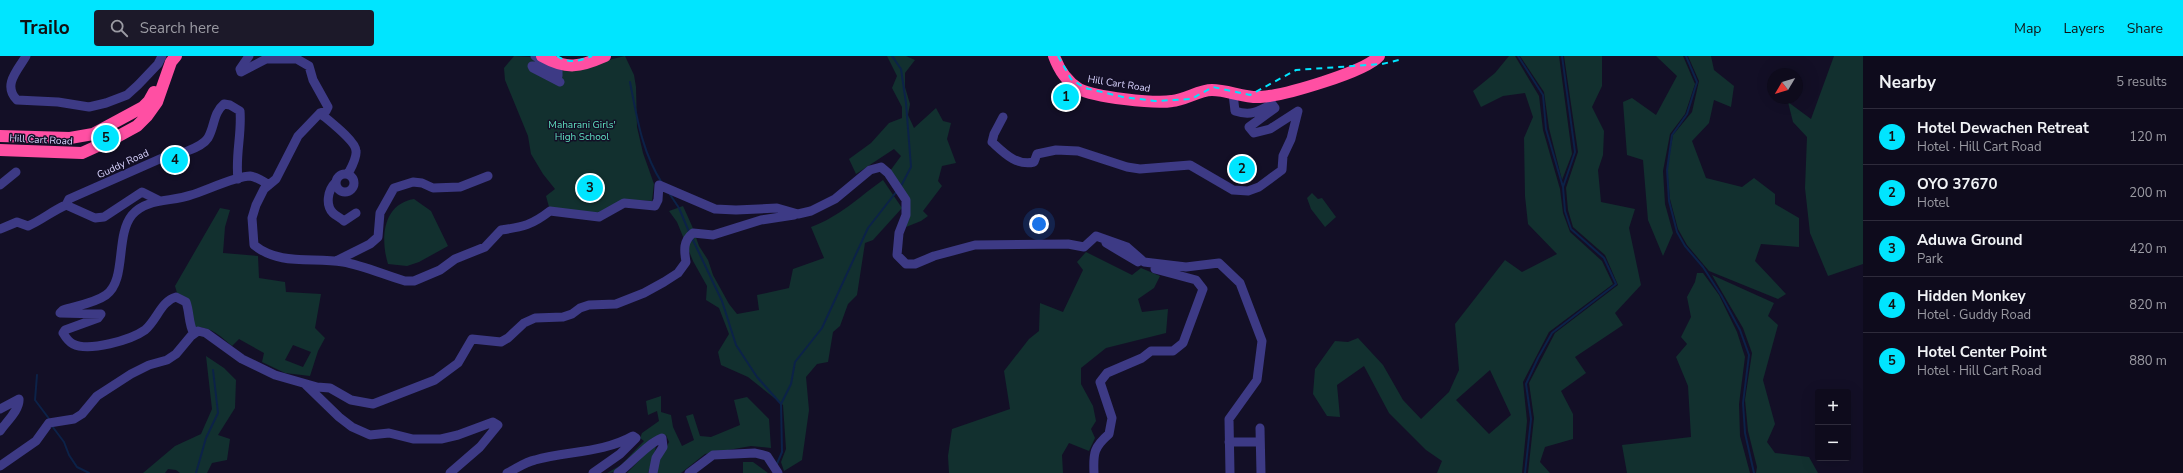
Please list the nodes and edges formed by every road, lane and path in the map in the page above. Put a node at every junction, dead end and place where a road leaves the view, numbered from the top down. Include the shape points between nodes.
1 (26, 56) edge
2 (249, 56) edge
3 (535, 56) edge
4 (542, 56) edge
5 (605, 56) edge
6 (1054, 56) edge
7 (1379, 56) edge
8 (170, 58) edge
9 (560, 82) dead end
10 (1233, 94) junction
11 (320, 113) junction
12 (1003, 117) dead end
13 (0, 136) edge
14 (0, 150) edge
15 (16, 172) dead end
16 (348, 174) junction
17 (488, 176) dead end
18 (238, 179) junction
19 (335, 183) junction
20 (0, 185) edge
21 (267, 187) junction
22 (160, 201) junction
23 (66, 205) junction
24 (356, 213) dead end
25 (798, 214) junction
26 (0, 229) edge
27 (1096, 236) junction
28 (335, 261) junction
29 (194, 334) junction
30 (304, 383) junction
31 (0, 409) edge
32 (1260, 428) dead end
33 (0, 431) edge
34 (1229, 442) junction
35 (1260, 442) junction
36 (0, 466) edge
37 (450, 473) edge
38 (507, 473) edge
39 (593, 473) edge
40 (618, 473) edge
41 (653, 473) edge
42 (689, 473) edge
43 (778, 473) edge
44 (1094, 473) edge
45 (1230, 473) edge
46 (1261, 473) edge

1 - 8 street via 12,78 12,95 17,100 89,107 127,95 156,67
2 - 11 street via 240,69 241,72 266,58 297,59 309,66 313,80 328,107
3 - 9 street via 558,71 558,76 539,66 532,66 533,68
4 - 5 highway via 556,64 567,66 577,66
6 - 10 highway, Hill Cart Road via 1063,75 1081,89 1117,97 1163,102 1210,90
7 - 10 highway, Hill Cart Road via 1359,69 1288,93 1259,97
8 - 13 highway via 149,101 131,114 93,134 70,138
8 - 14 highway, Hill Cart Road via 157,102 137,126 115,138 82,153
10 - 12 street via 1234,111 1246,114 1257,112 1272,104 1274,108 1249,127 1254,133 1270,129 1298,111 1282,170 1259,187 1248,191 1233,190 1190,165 1140,169 1078,151 1056,150 1037,154 1034,162 1026,164 1010,158 992,142
11 - 16 street via 356,148 357,153
11 - 21 street via 298,136 276,179
15 - 20 street
16 - 19 street via 337,177
16 - 19 street via 353,178 352,189 342,192
17 - 28 street via 460,187 433,188 413,182 394,188 380,213 378,237 370,244
18 - 21 street via 249,176 260,179
18 - 22 street via 190,196
18 - 23 street, Guddy Road via 236,158 240,111 224,104 218,109 207,138 201,144 174,156 162,158 69,199
19 - 24 street via 330,188 328,196 333,213 344,221
21 - 28 street via 256,205 252,218 254,245 287,260
22 - 23 street via 142,192 104,217 95,218
22 - 29 street via 140,207 131,215 124,230 114,286 106,295 60,313 101,314 98,318 65,330 63,334 73,344 89,347 99,347 129,338 144,330 168,299 176,297 186,302 190,328
23 - 26 street via 28,226 17,222
25 - 27 street via 811,211 835,199 870,170 881,167 906,200 906,215 899,233 898,255 906,264 915,264 975,245 1068,244 1084,247
25 - 28 street via 777,208 715,209 660,185 655,206 624,203 599,217 550,212 526,226 501,230 485,247 414,281
25 - 30 street via 761,220 713,235 690,236 684,248 686,262 678,273 644,293 616,304 589,305 563,317 535,318 524,323 501,342 472,339 458,363 435,380 373,404 351,400 330,388
27 - 34 street via 1127,247 1144,262 1186,267 1219,263 1240,283 1262,341 1257,380 1229,419
27 - 44 street via 1144,265 1196,280 1203,289 1183,343 1172,351 1151,351 1142,358 1107,373 1100,382 1112,418 1109,434 1100,441 1093,454
29 - 30 street via 198,331 206,332 242,359 275,375
29 - 36 street via 176,354 120,381 97,396 82,414 74,419 49,423 36,441
30 - 37 street via 339,417 352,427 370,435 389,433 427,440 458,435 493,422 498,424 480,447
31 - 33 street via 20,399 20,404
32 - 35 street
34 - 35 street
34 - 45 street
35 - 46 street
38 - 39 street via 532,460 585,451 624,441 633,436 636,438 620,454
40 - 41 street via 653,442 662,438 663,447 656,458
42 - 43 street via 713,455 755,453 767,456

